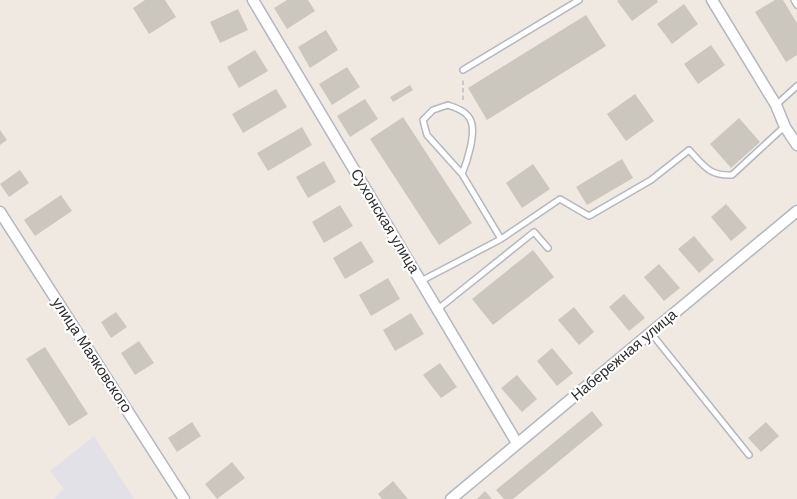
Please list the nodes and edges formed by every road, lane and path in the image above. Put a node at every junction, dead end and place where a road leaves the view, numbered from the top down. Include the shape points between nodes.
1 (253, 0) edge
2 (579, 0) edge
3 (712, 0) edge
4 (794, 0) edge
5 (797, 5) edge
6 (463, 70) joint
7 (797, 86) edge
8 (776, 105) junction
9 (463, 111) junction
10 (784, 127) junction
11 (797, 145) edge
12 (462, 174) junction
13 (797, 211) edge
14 (0, 212) edge
15 (501, 238) junction
16 (548, 248) dead end
17 (421, 281) junction
18 (438, 309) junction
19 (651, 333) junction
20 (517, 443) junction
21 (749, 455) dead end
22 (184, 499) edge
23 (451, 499) edge

1 - 17 street, Сухонская улица
2 - 6 lane
3 - 8 street
4 - 5 lane
6 - 9 path
7 - 8 lane
8 - 10 street
9 - 12 lane via 471,122 470,154
9 - 12 lane via 447,105 433,110 423,120 427,135
10 - 11 street
10 - 15 lane via 732,175 718,176 689,150 651,180 590,216 560,199
12 - 15 lane
13 - 19 street, Набережная улица
14 - 22 street, улица Маяковского
15 - 17 lane
16 - 18 lane via 534,232
17 - 18 street, Сухонская улица
18 - 20 street, Сухонская улица
19 - 20 street, Набережная улица
19 - 21 lane
20 - 23 street, Набережная улица

